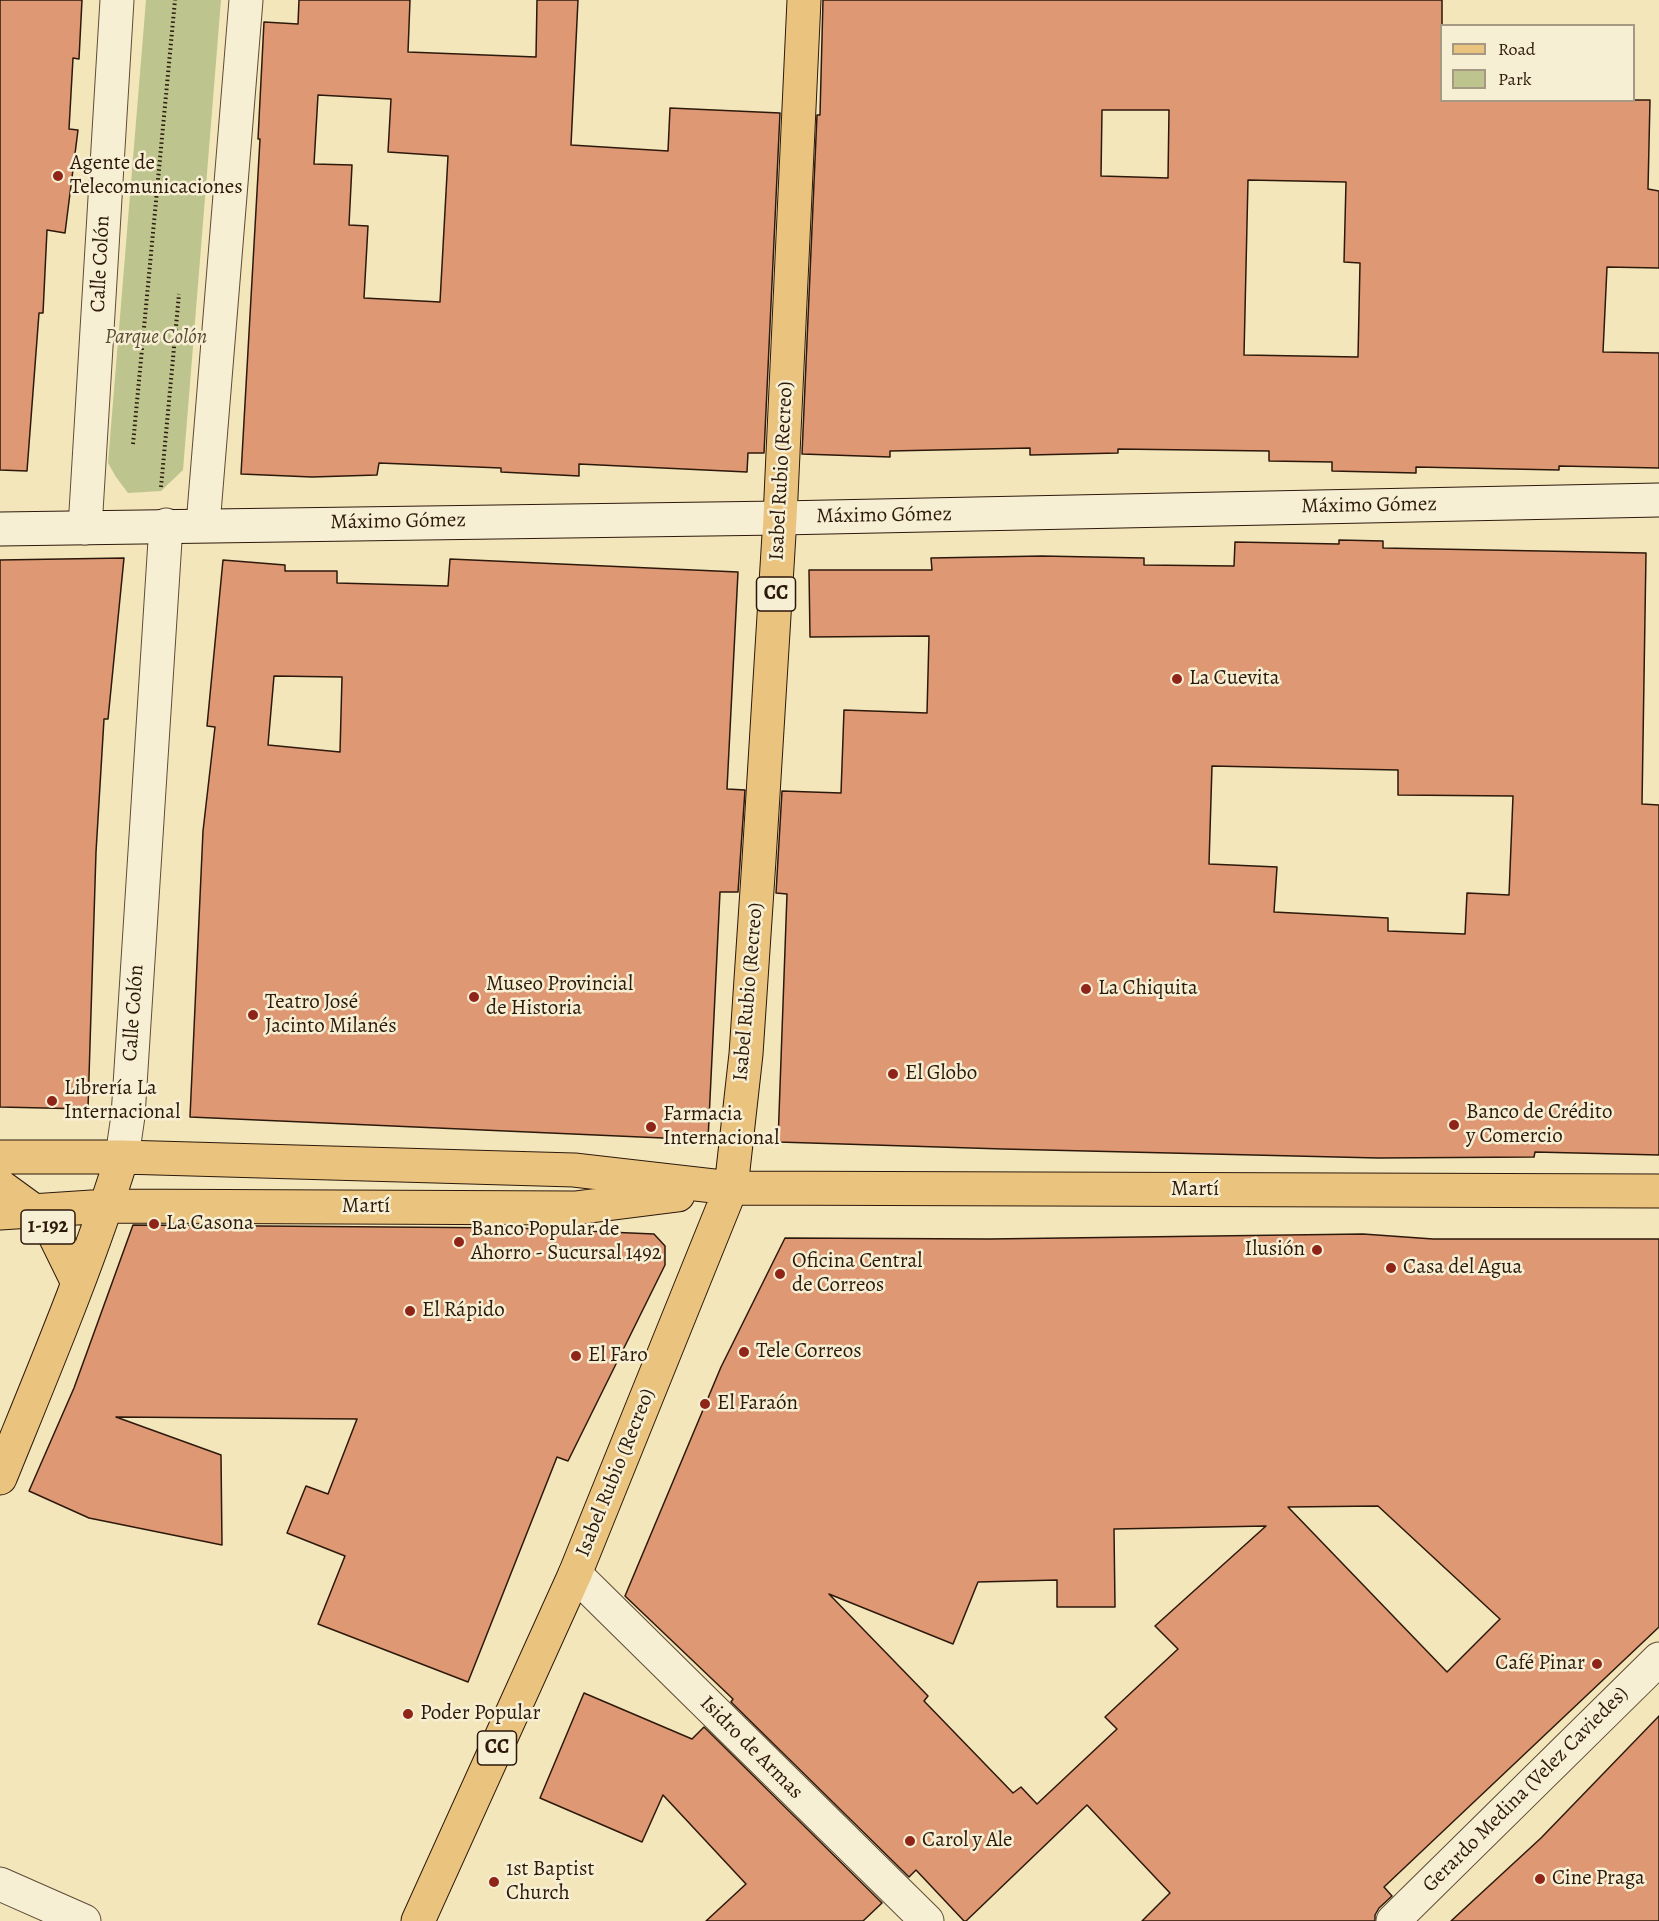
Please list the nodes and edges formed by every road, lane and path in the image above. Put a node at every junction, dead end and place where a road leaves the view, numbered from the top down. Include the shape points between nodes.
1 (117, 0) edge
2 (176, 0) edge
3 (246, 0) edge
4 (804, 0) edge
5 (133, 446) dead end
6 (1659, 500) edge
7 (780, 518) junction
8 (166, 525) junction
9 (203, 525) junction
10 (85, 528) junction
11 (0, 529) edge
12 (0, 1157) edge
13 (122, 1157) junction
14 (0, 1186) edge
15 (731, 1188) junction
16 (1659, 1191) edge
17 (107, 1206) junction
18 (33, 1210) junction
19 (0, 1213) edge
20 (78, 1283) junction
21 (0, 1478) edge
22 (575, 1574) junction
23 (1659, 1659) edge
24 (0, 1884) edge
25 (84, 1921) edge
26 (418, 1921) edge
27 (927, 1921) edge
28 (1393, 1921) edge

1 - 10 street, Calle Colón
2 - 5 path
3 - 9 street
4 - 7 main road, Isabel Rubio (Recreo) / CC
6 - 7 street, Máximo Gómez
7 - 9 street, Máximo Gómez
7 - 15 main road, Isabel Rubio (Recreo) / CC via 746,1054
8 - 9 street, Máximo Gómez
8 - 10 street, Máximo Gómez
8 - 13 street, Calle Colón via 128,1116
10 - 11 street, Máximo Gómez
12 - 13 main road, Martí
13 - 15 main road, Martí via 573,1170
13 - 17 main road, Calle Colón
14 - 18 main road, 1-192
15 - 16 main road, Martí
15 - 17 main road, Martí via 575,1208
15 - 22 main road, Isabel Rubio (Recreo) / CC
17 - 18 main road, Martí
17 - 20 main road, Calle Colón
18 - 19 main road, Martí
18 - 20 main road, 1-192 via 53,1232
20 - 21 main road, Calle Colón
22 - 26 main road, Isabel Rubio (Recreo) / CC
22 - 27 street, Isidro de Armas
23 - 28 street, Gerardo Medina (Velez Caviedes)
24 - 25 street

